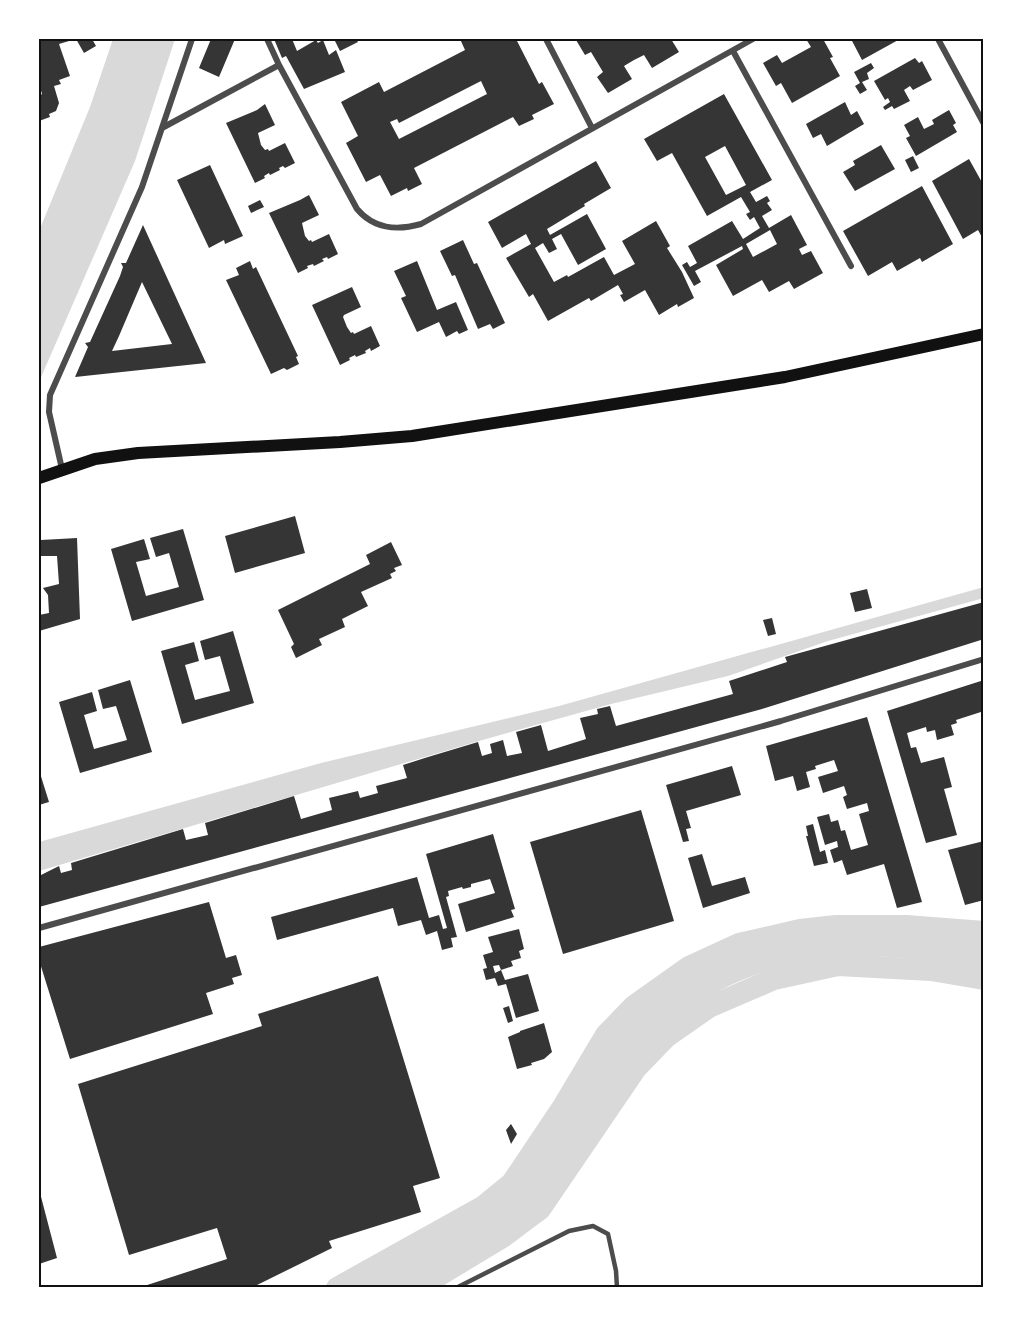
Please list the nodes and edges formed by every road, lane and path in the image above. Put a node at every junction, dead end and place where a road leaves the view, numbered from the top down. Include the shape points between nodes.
1 (192, 39) edge
2 (267, 39) edge
3 (546, 39) edge
4 (753, 39) edge
5 (938, 39) edge
6 (733, 51) junction
7 (279, 64) junction
8 (984, 124) edge
9 (161, 128) junction
10 (592, 128) junction
11 (851, 266) dead end
12 (984, 334) edge
13 (62, 469) junction
14 (39, 478) edge
15 (984, 659) edge
16 (39, 928) edge
17 (456, 1288) edge
18 (617, 1288) edge

1 - 9 street
2 - 7 street
3 - 10 street
4 - 6 street
5 - 8 street
6 - 10 street
6 - 11 street
7 - 9 street
7 - 10 street via 357,209 375,224 388,227 421,225
9 - 13 street via 142,187 50,395 49,412
12 - 13 main road via 754,382 412,436 138,453
13 - 14 main road
15 - 16 street via 758,727
17 - 18 lane via 569,1231 593,1226 608,1234

